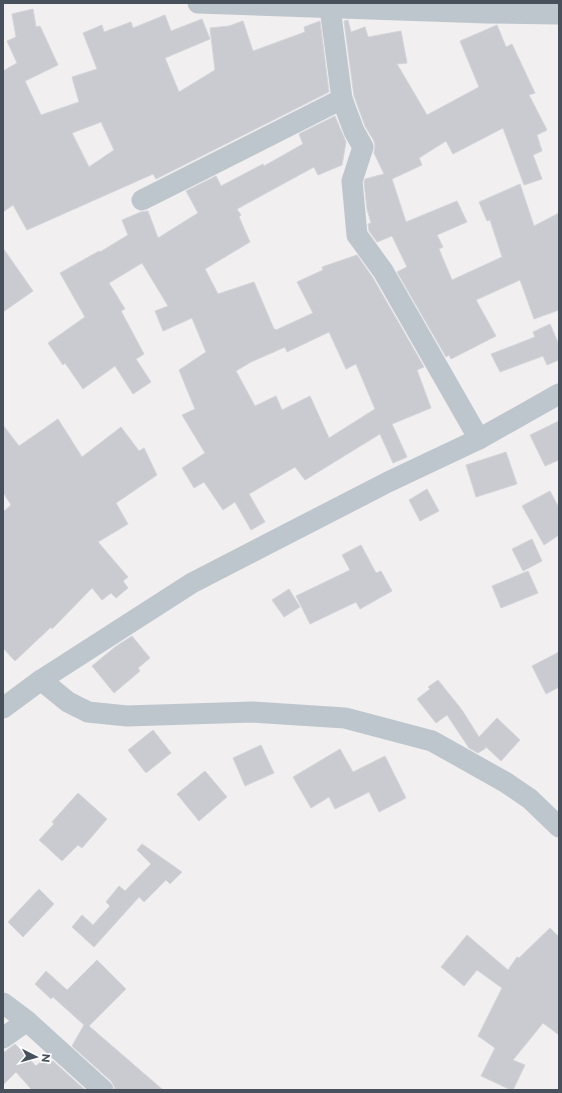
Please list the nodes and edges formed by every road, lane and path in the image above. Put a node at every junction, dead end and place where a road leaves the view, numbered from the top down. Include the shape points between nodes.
1 (198, 3) edge
2 (330, 8) junction
3 (548, 10) edge
4 (342, 99) junction
5 (142, 200) dead end
6 (559, 394) edge
7 (479, 439) junction
8 (41, 680) junction
9 (3, 708) edge
10 (559, 827) edge
11 (3, 1003) edge
12 (26, 1020) junction
13 (3, 1038) edge
14 (103, 1090) edge

1 - 2 street
2 - 3 street via 486,13
2 - 4 street
4 - 5 street
4 - 7 street via 363,147 352,181 358,235 383,271
6 - 7 street
7 - 8 street via 388,482 192,583
8 - 9 street
8 - 10 street via 68,702 88,712 127,716 252,712 345,718 432,741 505,782 530,799
11 - 12 street
12 - 13 street
12 - 14 street

